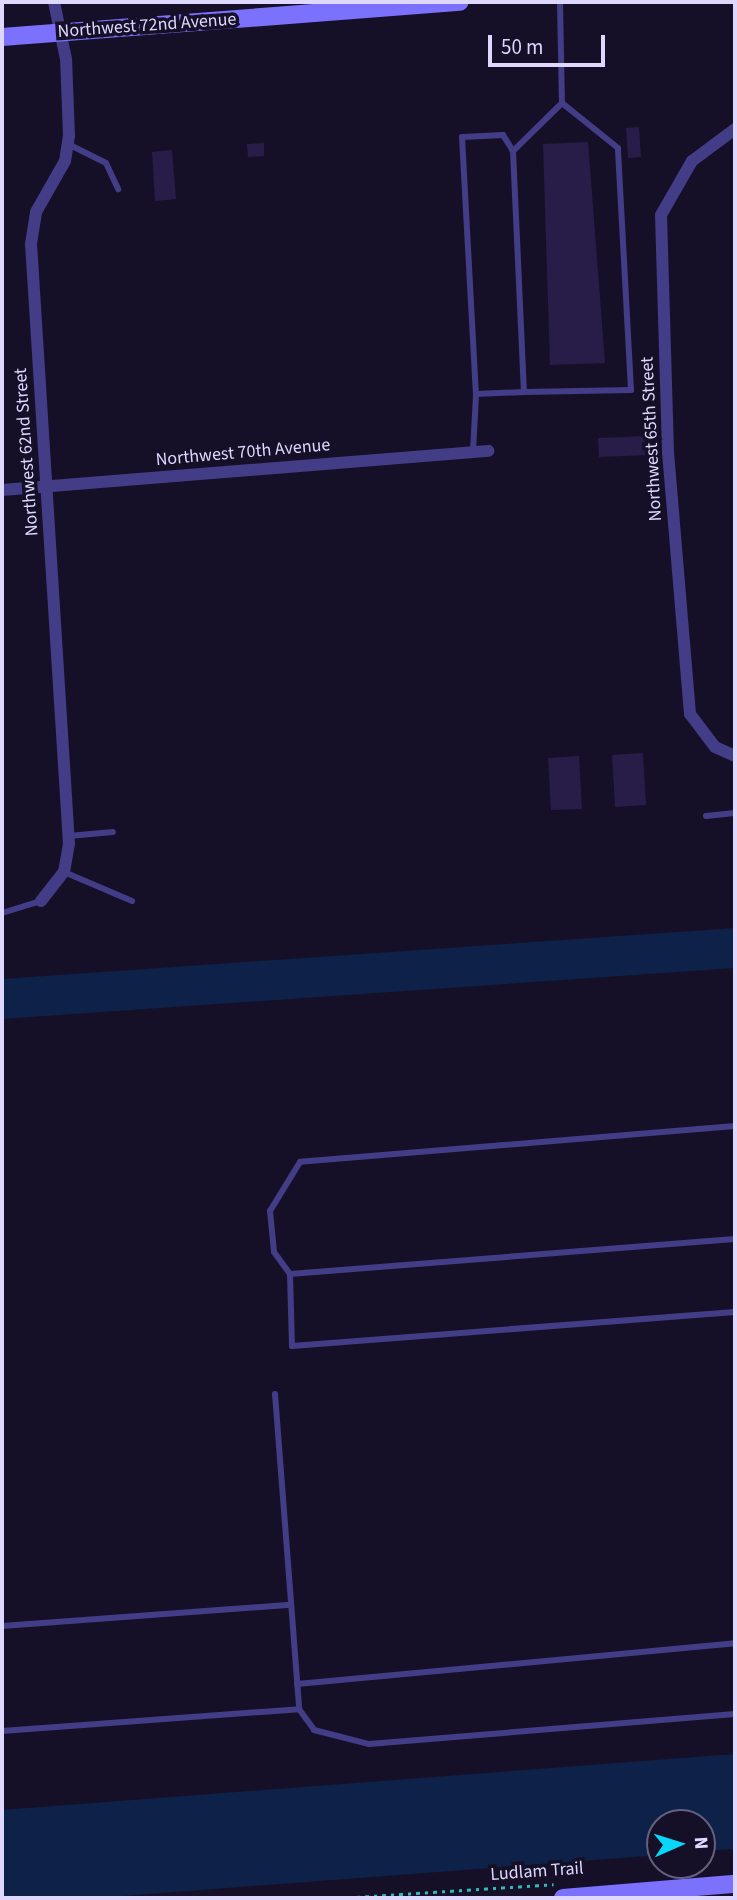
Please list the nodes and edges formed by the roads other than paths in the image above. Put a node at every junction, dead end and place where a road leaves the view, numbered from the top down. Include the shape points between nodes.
1 (54, 2) edge
2 (460, 2) edge
3 (560, 2) edge
4 (399, 4) edge
5 (60, 33) junction
6 (2, 37) edge
7 (562, 103) junction
8 (735, 129) edge
9 (68, 144) junction
10 (513, 151) junction
11 (118, 189) dead end
12 (524, 392) junction
13 (477, 394) junction
14 (488, 450) dead end
15 (474, 452) junction
16 (47, 487) junction
17 (2, 490) edge
18 (735, 756) edge
19 (735, 813) edge
20 (705, 816) dead end
21 (113, 832) dead end
22 (69, 836) junction
23 (64, 872) junction
24 (41, 901) joint
25 (132, 901) dead end
26 (2, 913) edge
27 (735, 1126) edge
28 (735, 1239) edge
29 (290, 1274) junction
30 (735, 1312) edge
31 (275, 1394) dead end
32 (290, 1605) junction
33 (2, 1626) edge
34 (735, 1643) edge
35 (297, 1684) junction
36 (299, 1709) junction
37 (735, 1714) edge
38 (2, 1731) edge
39 (732, 1889) edge
40 (561, 1891) edge
41 (616, 1896) edge

1 - 5 street
2 - 4 main road, Northwest 72nd Avenue
3 - 7 lane
4 - 5 main road, Northwest 72nd Avenue
5 - 6 main road, Northwest 72nd Avenue
5 - 9 street
7 - 10 lane
7 - 12 lane via 618,148 631,390
8 - 18 street, Northwest 65th Street via 692,161 661,215 668,452 691,714 715,747
9 - 11 lane via 106,163
9 - 16 street, Northwest 62nd Street via 40,200 31,244
10 - 12 lane
10 - 13 lane via 503,135 462,137
12 - 13 lane
13 - 15 lane
14 - 15 street, Northwest 70th Avenue
15 - 16 street, Northwest 70th Avenue
16 - 17 street, Northwest 70th Avenue
16 - 22 street, Northwest 62nd Street
19 - 20 lane
21 - 22 lane
22 - 23 street, Northwest 62nd Street
23 - 24 street
23 - 25 lane
24 - 26 lane
27 - 29 lane via 300,1162 270,1210 274,1252
28 - 29 lane
29 - 30 lane via 292,1346
31 - 32 lane
32 - 33 lane
32 - 35 lane
34 - 35 lane
35 - 36 lane
36 - 37 lane via 314,1730 369,1744
36 - 38 lane
39 - 41 main road
40 - 41 main road

